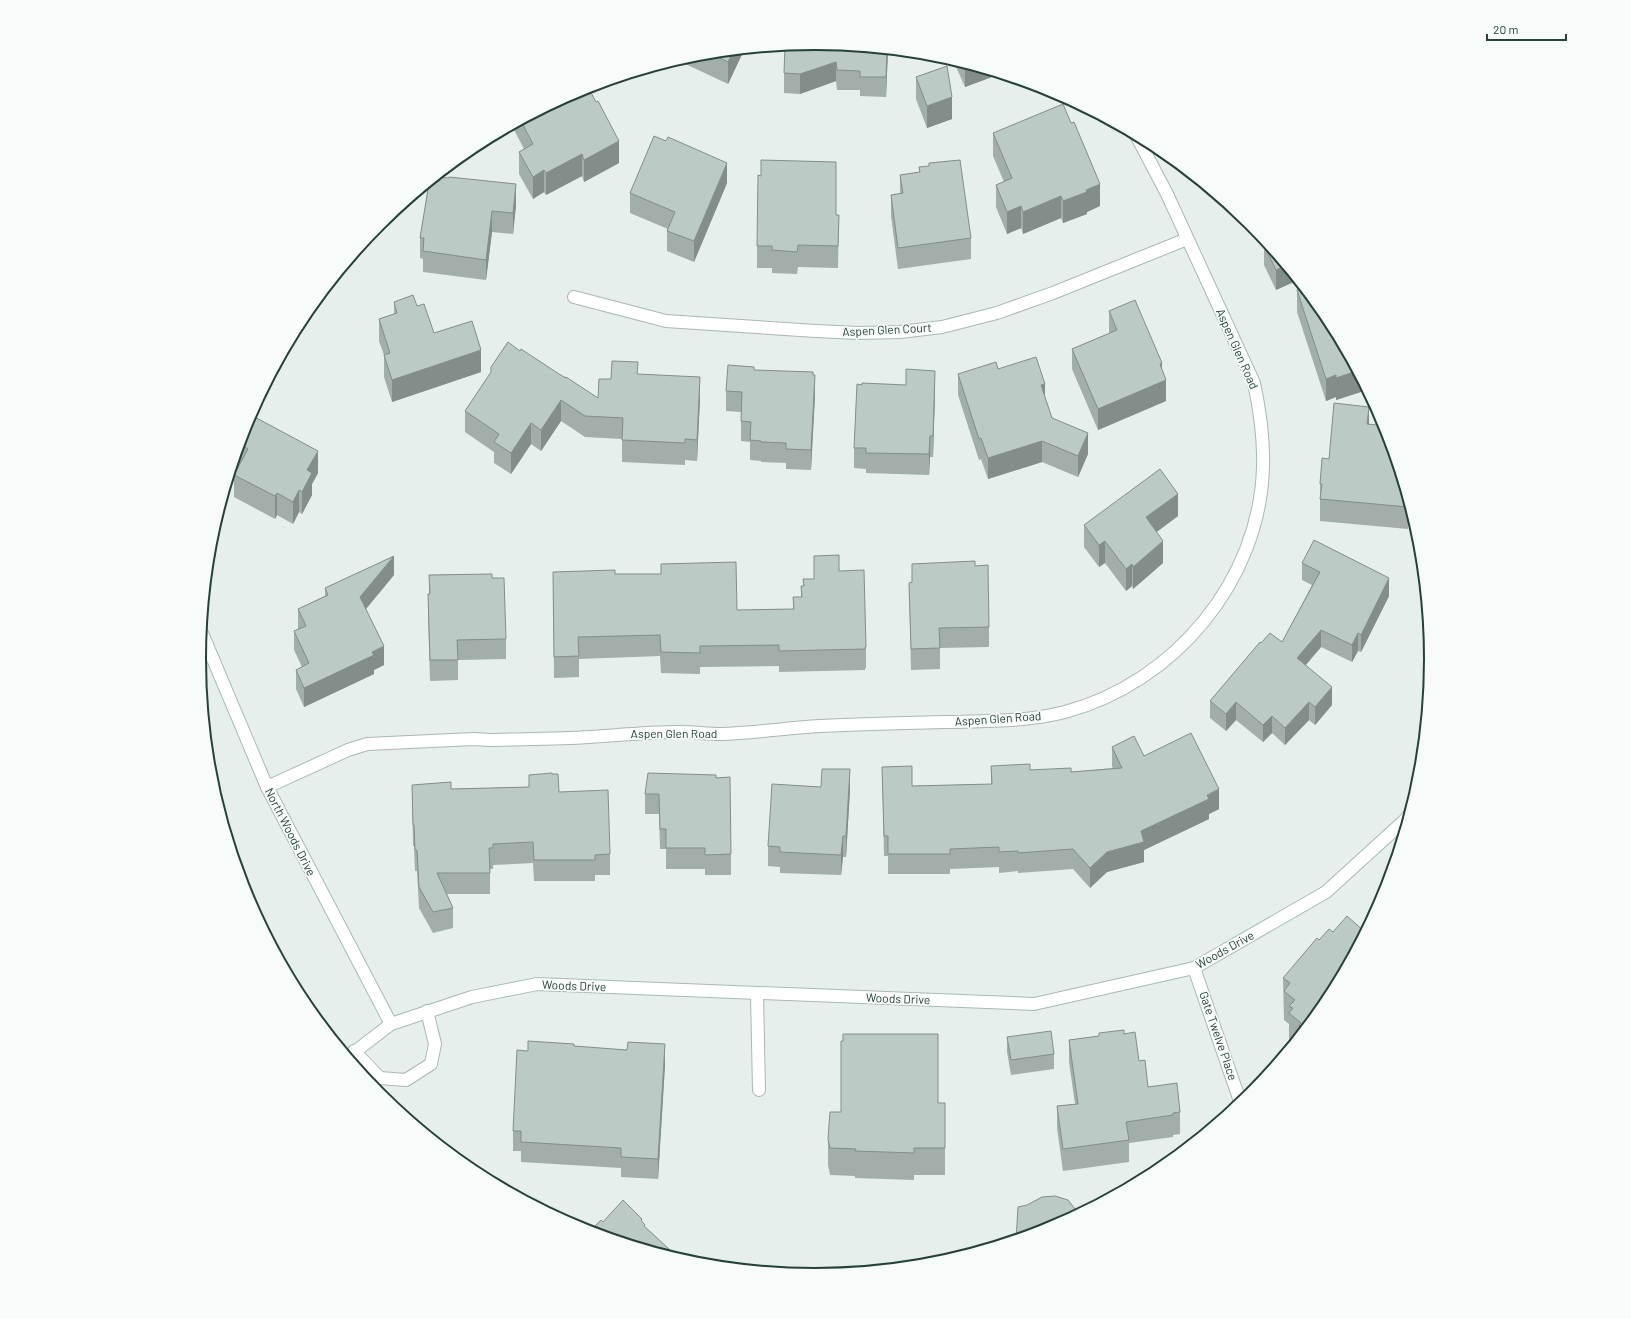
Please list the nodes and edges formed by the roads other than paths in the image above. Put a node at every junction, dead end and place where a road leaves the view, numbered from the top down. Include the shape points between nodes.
1 (1141, 145) edge
2 (1187, 239) junction
3 (574, 297) dead end
4 (206, 644) edge
5 (267, 787) junction
6 (1402, 822) edge
7 (1194, 968) junction
8 (757, 994) junction
9 (427, 1011) junction
10 (391, 1024) junction
11 (351, 1054) edge
12 (759, 1090) dead end
13 (1239, 1097) edge

1 - 2 street, Aspen Glen Road
2 - 3 street, Aspen Glen Court via 1060,291 997,313 942,327 900,332 858,333 666,322
2 - 5 street, Aspen Glen Road via 1254,383 1263,439 1260,497 1245,552 1215,607 1174,654 1122,690 1094,703 1033,719 973,723 821,726 720,734 680,732 367,744
4 - 5 street, North Woods Drive
5 - 10 street, North Woods Drive
6 - 7 street, Woods Drive via 1326,892
7 - 8 street, Woods Drive via 1034,1004
7 - 13 street, Gate Twelve Place
8 - 9 street, Woods Drive via 537,984 472,997
8 - 12 street
9 - 10 street, Woods Drive
9 - 11 street via 435,1044 431,1064 406,1080 380,1078
10 - 11 street, Woods Drive

